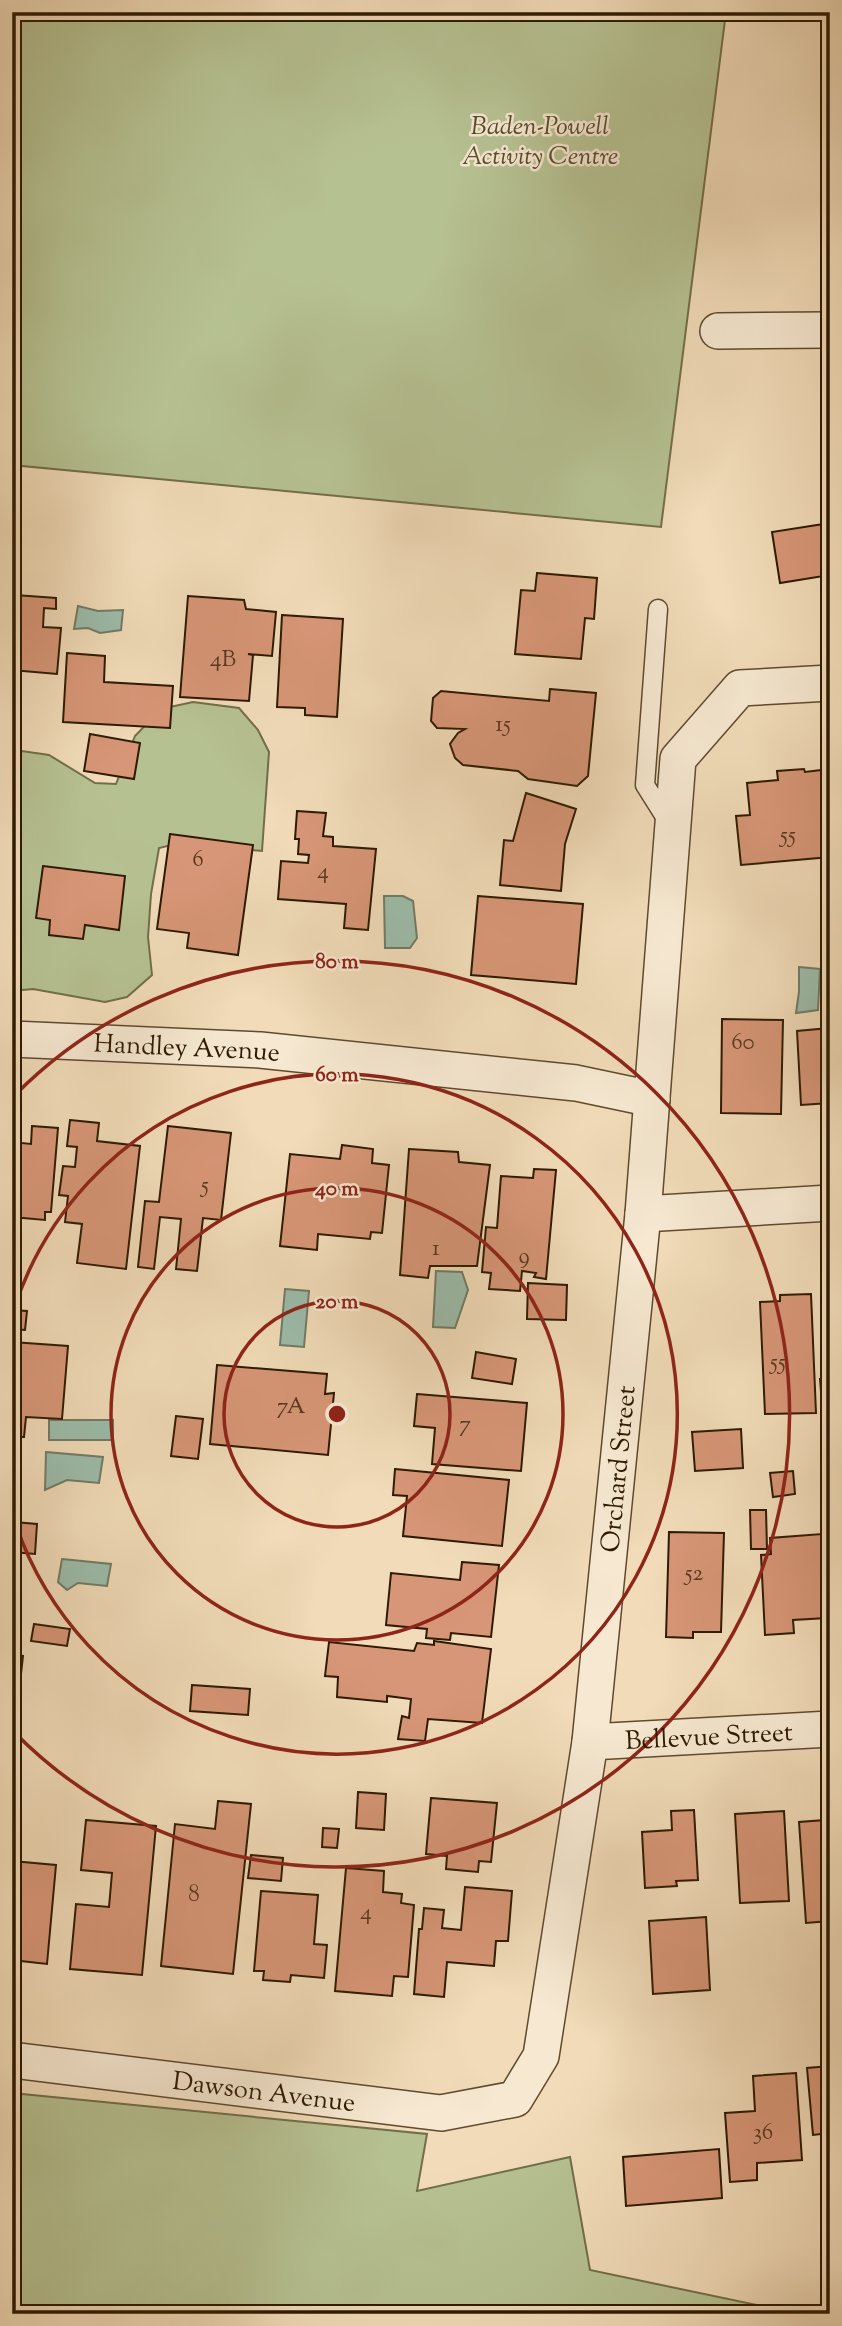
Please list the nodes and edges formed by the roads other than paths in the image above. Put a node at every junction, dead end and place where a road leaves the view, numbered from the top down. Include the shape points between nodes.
1 (830, 330) edge
2 (718, 331) dead end
3 (658, 609) dead end
4 (830, 683) edge
5 (672, 828) junction
6 (12, 1039) edge
7 (652, 1099) junction
8 (830, 1203) edge
9 (643, 1214) junction
10 (830, 1729) edge
11 (590, 1742) junction
12 (12, 2060) edge
13 (515, 2099) joint

1 - 2 street
3 - 5 lane via 645,785
4 - 5 street, Orchard Street via 740,688 678,759
5 - 7 street, Orchard Street
6 - 7 street, Handley Avenue via 260,1050 576,1083
7 - 9 street, Orchard Street
8 - 9 street
9 - 11 street, Orchard Street
10 - 11 street, Bellevue Street
11 - 13 street, Orchard Street via 541,2056
12 - 13 street, Dawson Avenue via 442,2113

